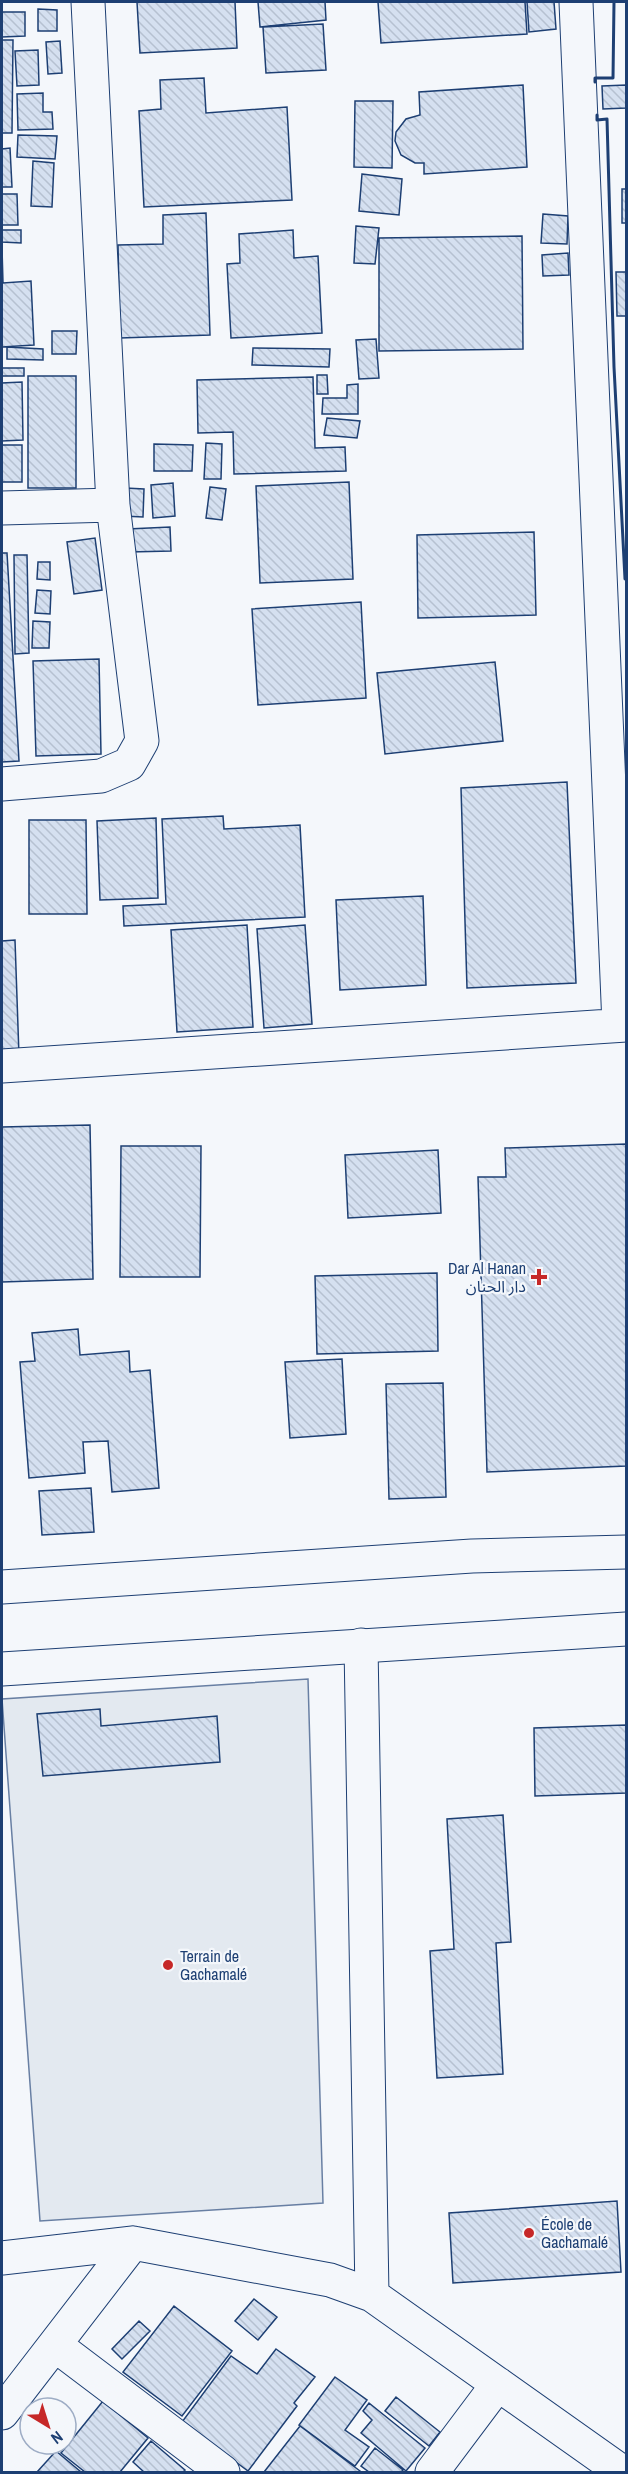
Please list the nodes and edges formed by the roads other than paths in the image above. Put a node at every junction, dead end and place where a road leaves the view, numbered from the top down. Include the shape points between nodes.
1 (88, 2) edge
2 (576, 2) edge
3 (113, 505) junction
4 (2, 508) edge
5 (2, 784) edge
6 (623, 1025) edge
7 (2, 1066) edge
8 (627, 1552) edge
9 (2, 1587) edge
10 (627, 1629) edge
11 (361, 1645) junction
12 (2, 1669) edge
13 (133, 2243) junction
14 (2, 2258) edge
15 (372, 2295) junction
16 (55, 2345) junction
17 (498, 2384) junction
18 (2, 2413) edge
19 (223, 2472) edge
20 (432, 2472) edge
21 (622, 2472) edge

1 - 3 street
2 - 6 street
3 - 4 street
3 - 5 street via 142,741 129,764 101,776
6 - 7 street
8 - 9 street via 472,1556
10 - 11 street
11 - 12 street
11 - 15 street
13 - 14 street
13 - 15 street via 330,2280
13 - 16 street
15 - 17 street
16 - 18 street
16 - 19 street
17 - 20 street
17 - 21 street

